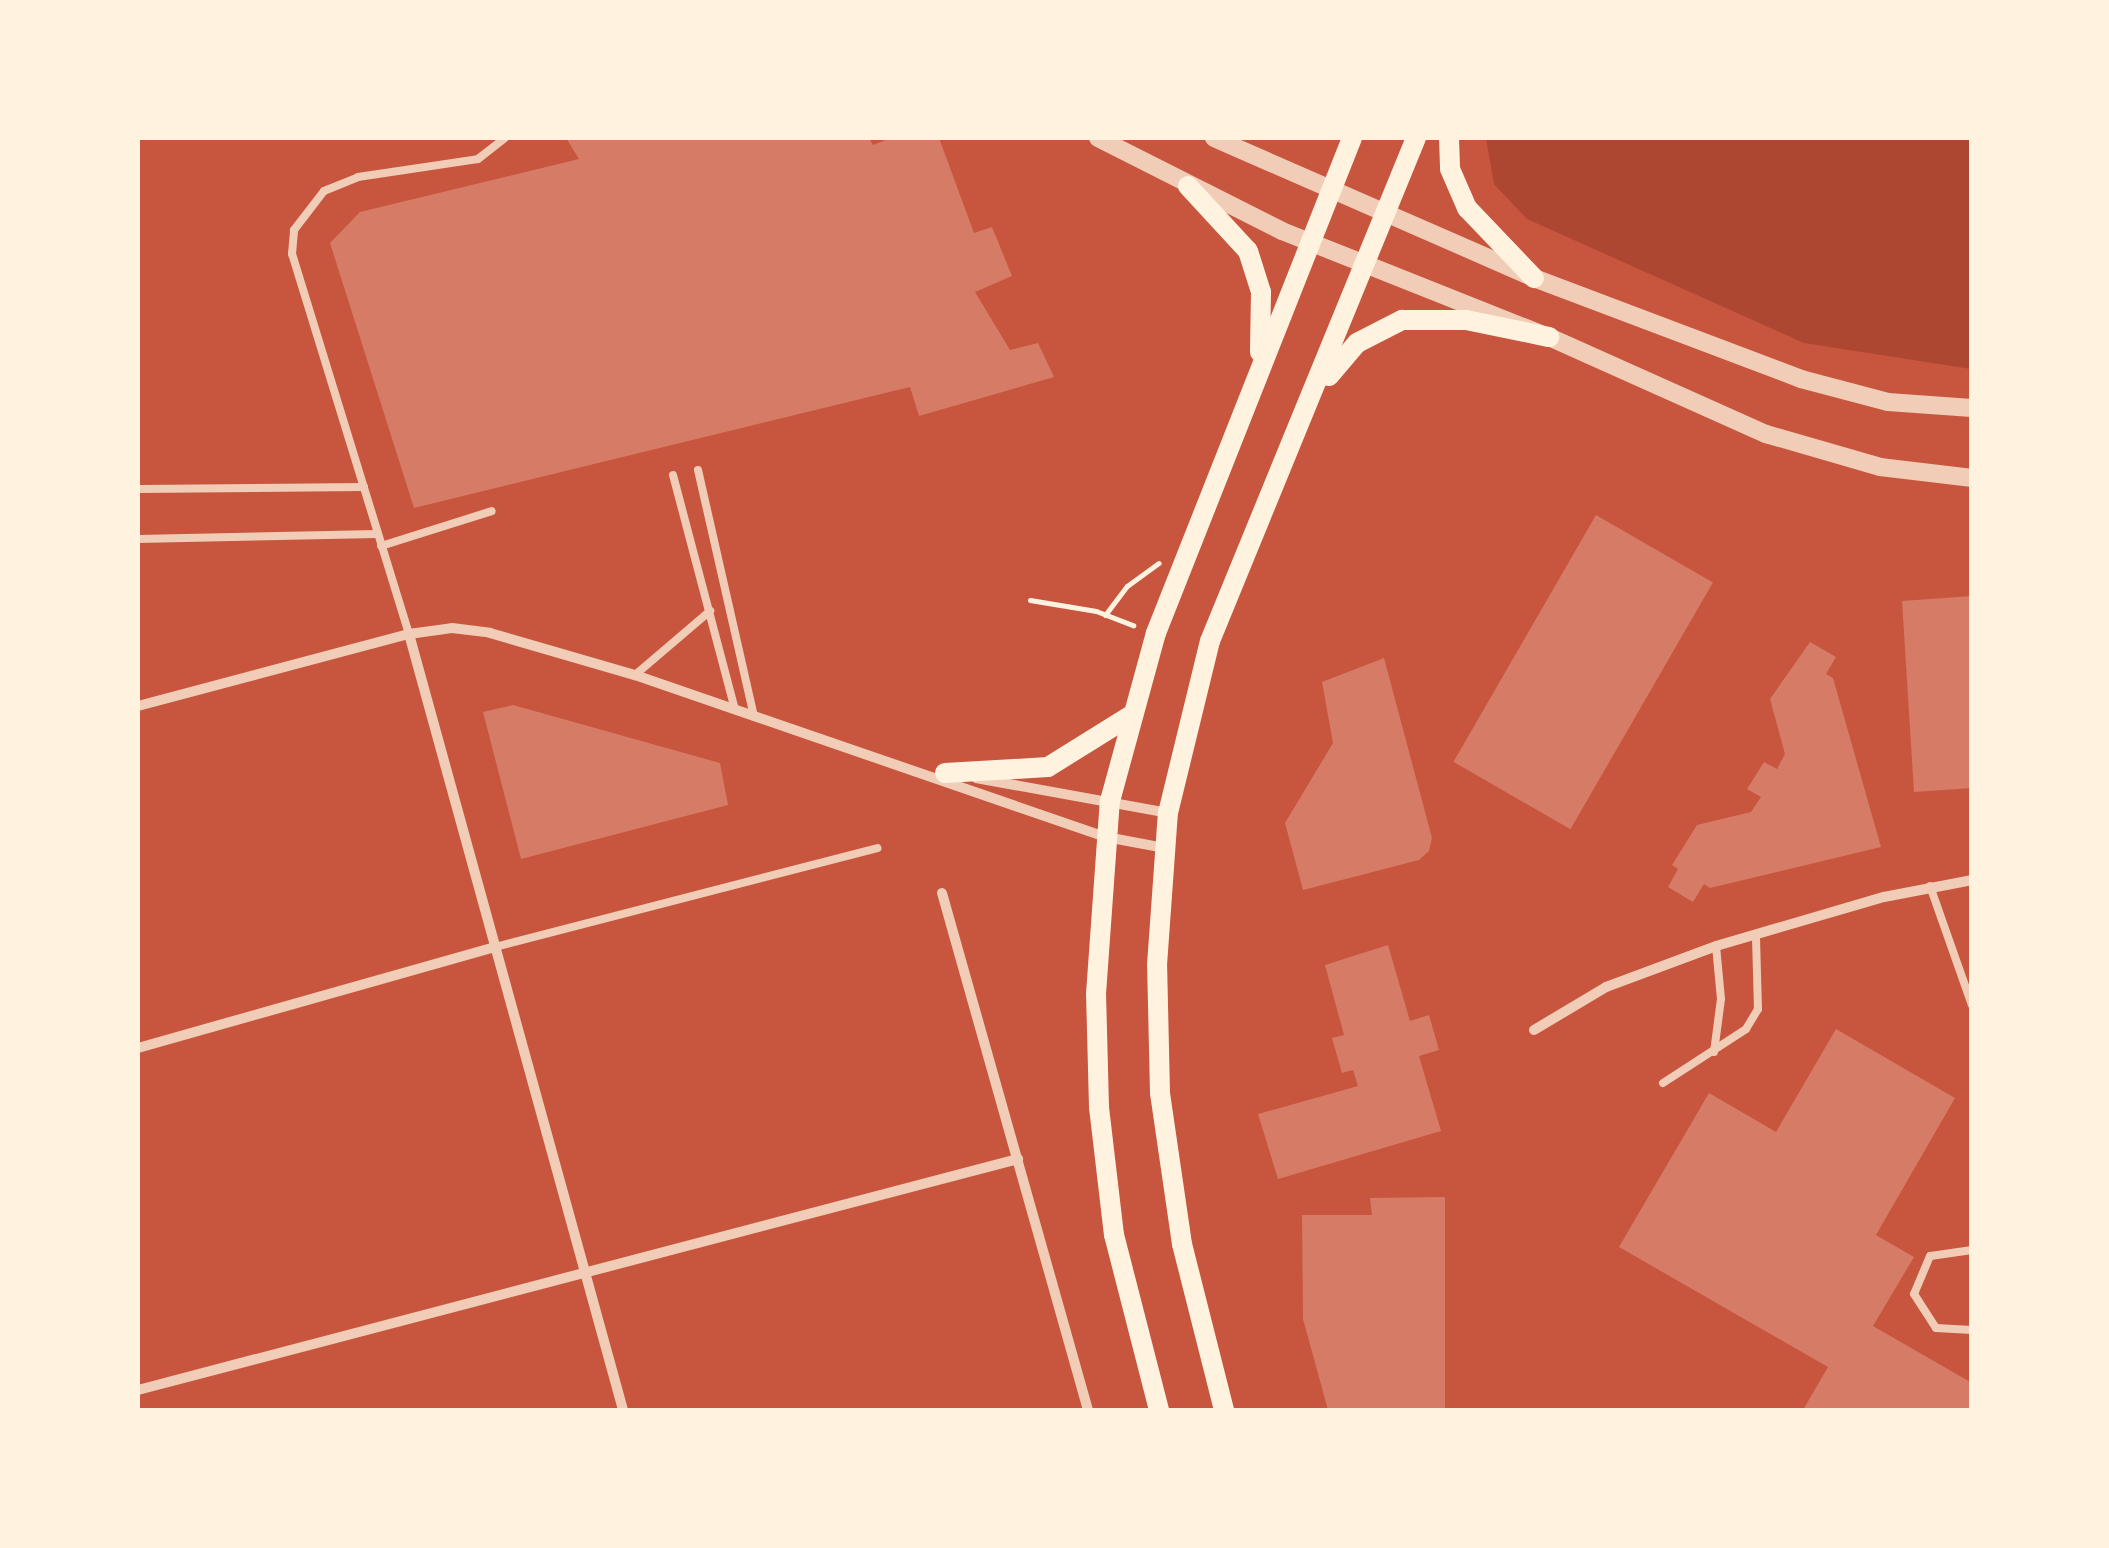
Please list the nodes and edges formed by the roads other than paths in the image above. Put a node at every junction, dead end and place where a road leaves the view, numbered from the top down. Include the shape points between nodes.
1 (505, 138) edge
2 (1098, 138) edge
3 (1214, 138) edge
4 (1352, 138) edge
5 (1416, 138) edge
6 (1450, 138) edge
7 (1188, 186) junction
8 (1332, 189) junction
9 (1385, 214) junction
10 (1312, 242) junction
11 (1366, 264) junction
12 (1534, 278) junction
13 (1549, 337) junction
14 (1259, 364) junction
15 (1313, 398) junction
16 (1972, 408) edge
17 (698, 470) dead end
18 (672, 475) dead end
19 (1972, 478) edge
20 (364, 487) junction
21 (138, 489) edge
22 (492, 511) dead end
23 (377, 534) junction
24 (138, 539) edge
25 (380, 546) junction
26 (710, 611) junction
27 (409, 634) junction
28 (635, 675) junction
29 (138, 706) edge
30 (735, 710) junction
31 (1130, 716) junction
32 (754, 717) junction
33 (916, 770) junction
34 (945, 773) junction
35 (1110, 801) junction
36 (1168, 813) junction
37 (1106, 837) junction
38 (877, 848) dead end
39 (1164, 848) junction
40 (1972, 880) edge
41 (1930, 886) junction
42 (942, 893) dead end
43 (1756, 936) junction
44 (1716, 946) junction
45 (495, 947) junction
46 (1972, 1005) edge
47 (1534, 1030) dead end
48 (138, 1048) edge
49 (1714, 1052) junction
50 (1663, 1082) dead end
51 (1018, 1159) junction
52 (1972, 1250) edge
53 (588, 1271) junction
54 (1972, 1330) edge
55 (138, 1390) edge
56 (623, 1410) edge
57 (1088, 1410) edge
58 (1158, 1410) edge
59 (1224, 1410) edge

1 - 20 lane via 478,158 358,177 324,191 294,230 292,254
2 - 7 street
3 - 8 street
4 - 8 main road
5 - 9 main road
6 - 12 main road via 1450,169 1467,208
7 - 10 street
7 - 14 main road via 1232,228 1252,259 1262,301
8 - 9 street
8 - 10 main road
9 - 11 main road
9 - 12 street
10 - 11 street
10 - 14 main road
11 - 13 street
11 - 15 main road
12 - 16 street via 1840,392
13 - 15 main road via 1466,320 1402,320 1357,344
13 - 19 street via 1811,450
14 - 31 main road
15 - 36 main road via 1210,641
17 - 32 lane
18 - 26 lane
20 - 21 lane
20 - 23 lane
22 - 25 lane
23 - 24 lane
23 - 25 lane
25 - 27 lane
26 - 28 lane
26 - 30 lane
27 - 28 street via 452,628 490,633
27 - 29 street
27 - 45 street
28 - 30 street
30 - 32 street
31 - 34 main road via 1048,768
31 - 35 main road
32 - 33 street
33 - 34 street
33 - 37 street
34 - 35 street
35 - 36 street
35 - 37 main road
36 - 39 main road
37 - 39 street
37 - 58 main road via 1096,1010 1103,1157 1120,1267
38 - 45 lane
39 - 59 main road via 1156,1007 1164,1138
40 - 41 street
41 - 43 street
41 - 46 lane
42 - 51 street
43 - 44 street
43 - 49 lane via 1758,1009 1746,1029
44 - 47 street via 1606,986
44 - 49 lane via 1721,999
45 - 48 street
45 - 53 street
49 - 50 lane
51 - 53 street
51 - 57 street
52 - 54 lane via 1930,1256 1914,1294 1936,1328
53 - 55 street
53 - 56 street

